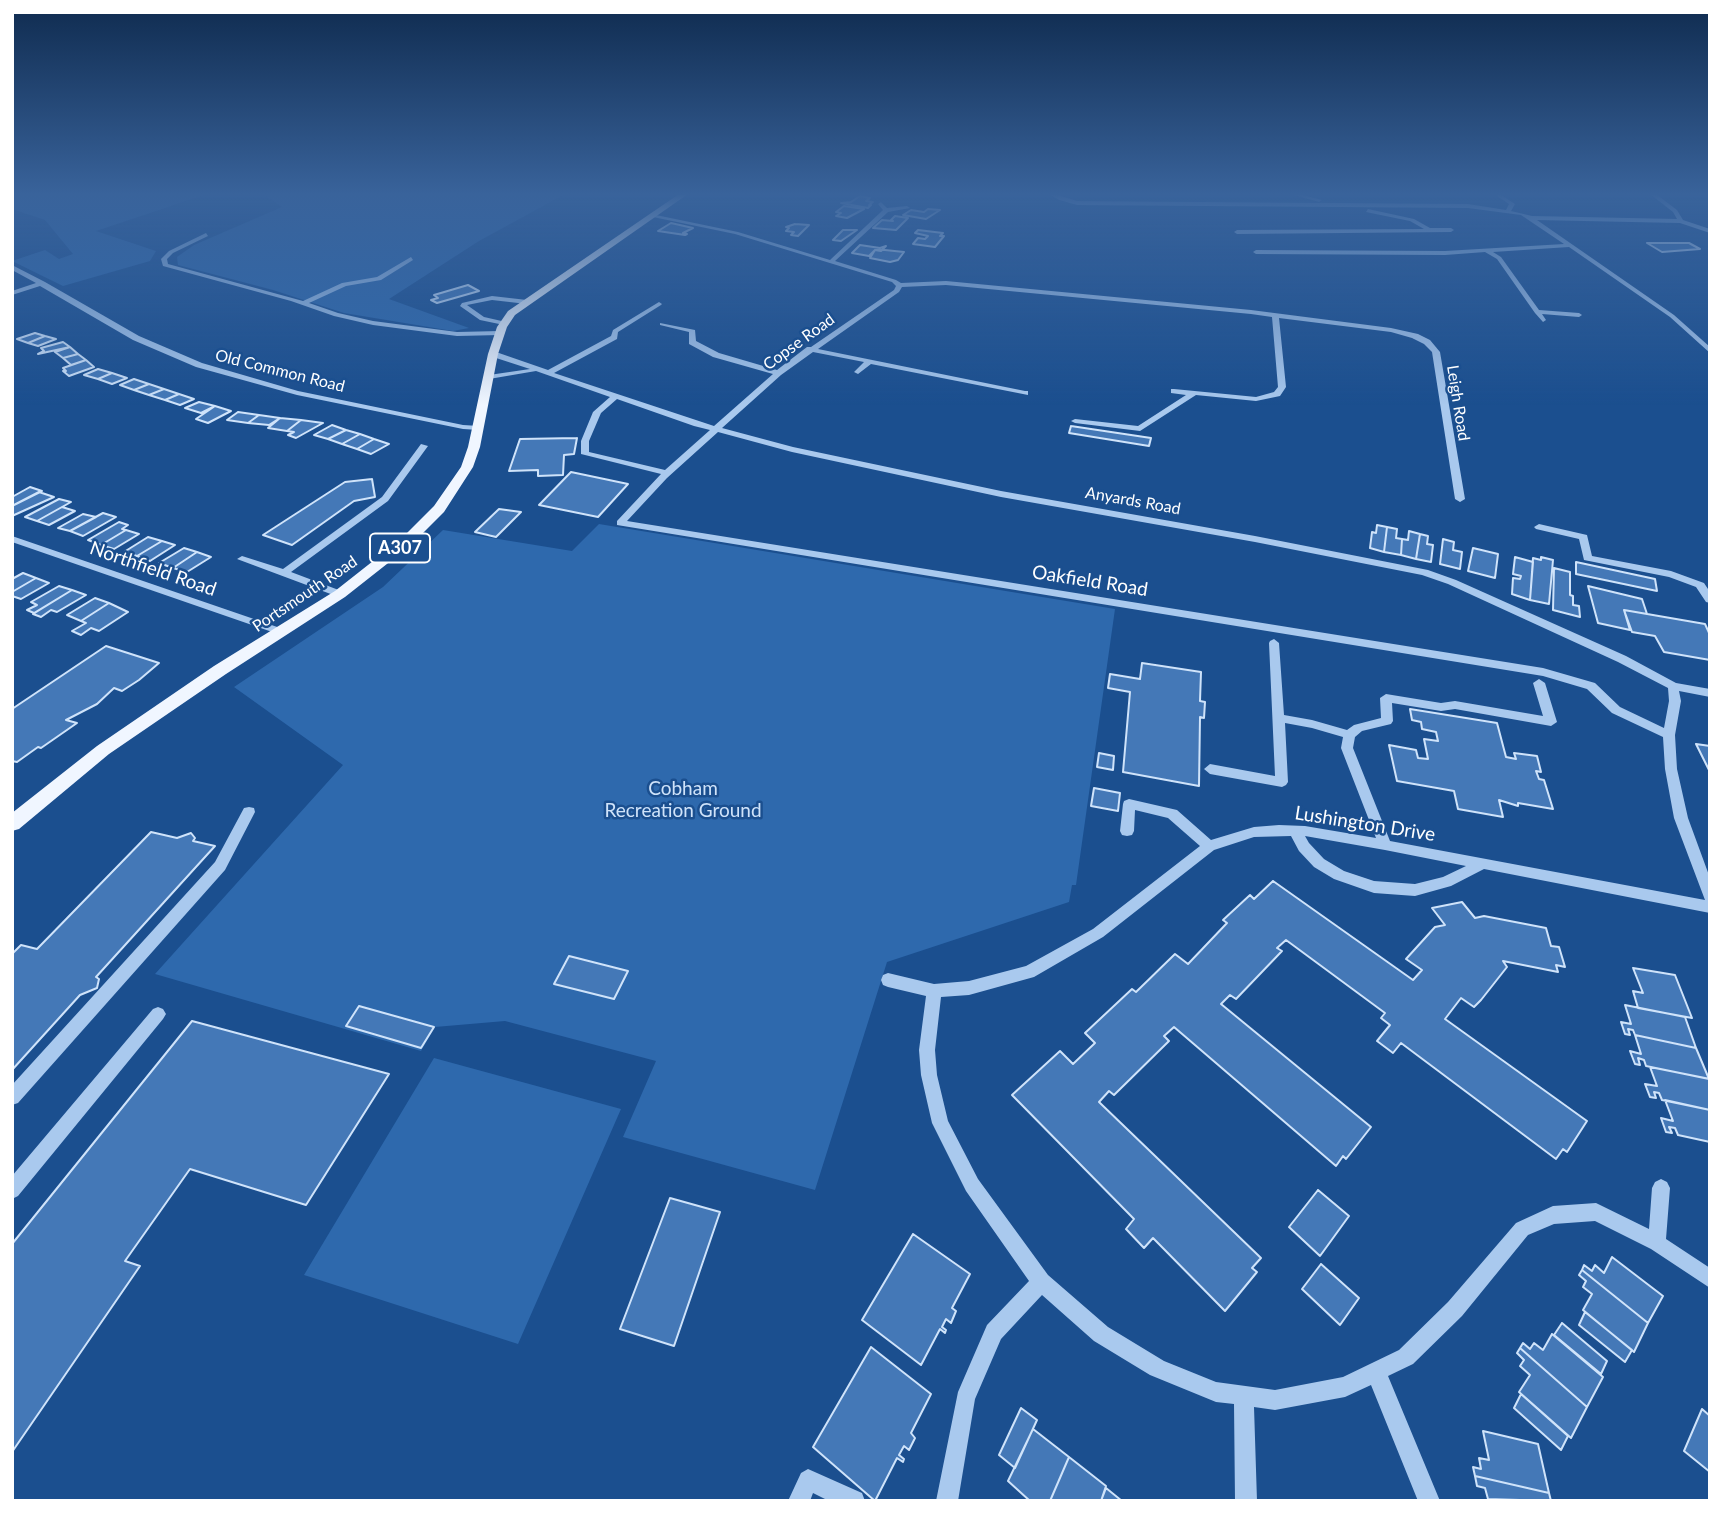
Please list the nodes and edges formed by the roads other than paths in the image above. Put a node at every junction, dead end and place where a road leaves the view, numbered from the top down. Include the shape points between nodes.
1 (165, 265) edge
2 (403, 265) edge
3 (581, 265) edge
4 (840, 265) edge
5 (1504, 265) edge
6 (1599, 265) edge
7 (12, 267) edge
8 (43, 283) junction
9 (900, 285) junction
10 (12, 293) edge
11 (527, 302) junction
12 (304, 303) junction
13 (659, 304) dead end
14 (1537, 312) junction
15 (1275, 315) junction
16 (1579, 315) dead end
17 (1543, 320) dead end
18 (662, 324) dead end
19 (502, 328) junction
20 (810, 349) junction
21 (1710, 351) edge
22 (493, 354) junction
23 (869, 361) junction
24 (539, 370) junction
25 (858, 372) dead end
26 (548, 373) junction
27 (778, 373) junction
28 (489, 377) junction
29 (1174, 391) dead end
30 (1025, 393) dead end
31 (1194, 393) junction
32 (1206, 395) junction
33 (615, 397) junction
34 (1207, 408) dead end
35 (1075, 421) dead end
36 (478, 428) junction
37 (713, 429) junction
38 (424, 446) dead end
39 (667, 473) junction
40 (1460, 499) dead end
41 (1539, 527) dead end
42 (12, 539) edge
43 (242, 559) dead end
44 (284, 573) junction
45 (340, 594) junction
46 (1710, 600) edge
47 (282, 632) junction
48 (1274, 643) dead end
49 (1539, 684) dead end
50 (1674, 686) junction
51 (1710, 693) edge
52 (1278, 718) junction
53 (1349, 735) junction
54 (1669, 735) junction
55 (1210, 769) dead end
56 (249, 812) dead end
57 (14, 820) edge
58 (1127, 831) dead end
59 (1295, 831) junction
60 (1385, 845) junction
61 (1209, 846) junction
62 (1483, 864) junction
63 (1710, 897) edge
64 (1710, 907) edge
65 (888, 979) dead end
66 (934, 991) junction
67 (158, 1014) dead end
68 (12, 1097) edge
69 (1661, 1188) dead end
70 (12, 1190) edge
71 (1657, 1243) junction
72 (1710, 1279) edge
73 (1041, 1282) junction
74 (1376, 1373) junction
75 (1244, 1395) junction
76 (799, 1501) edge
77 (854, 1501) edge
78 (947, 1501) edge
79 (1246, 1501) edge
80 (1429, 1501) edge

1 - 12 street
2 - 12 street via 379,279 344,284
3 - 11 main road, Portsmouth Road / A307
4 - 9 street
5 - 14 street
6 - 21 street via 1672,316
7 - 8 street, Old Common Road
8 - 10 street
8 - 36 street, Old Common Road via 136,338 199,365 297,393
9 - 15 street, Leigh Road via 946,283
9 - 20 street, Copse Road
11 - 19 main road, Portsmouth Road / A307 via 511,313
11 - 19 street via 492,298 464,304
12 - 19 street via 336,315 402,328 457,334
13 - 26 street via 615,331 614,338
14 - 16 street
14 - 17 street
15 - 32 street via 1281,391 1256,399
15 - 40 street, Leigh Road via 1399,331 1431,345 1436,352
18 - 27 street via 693,331 692,342 716,355
19 - 22 main road, Portsmouth Road / A307
20 - 23 street
20 - 27 street, Copse Road
22 - 24 street, Anyards Road
22 - 28 main road, Portsmouth Road / A307
23 - 25 street
23 - 30 street
24 - 26 street, Anyards Road
24 - 28 street, Anyards Road
26 - 33 street, Anyards Road
27 - 37 street, Copse Road
28 - 36 main road, Portsmouth Road / A307
29 - 31 street
31 - 32 street
31 - 35 street via 1140,429
32 - 34 street
33 - 37 street, Anyards Road
33 - 39 street via 597,412 585,441 585,454
36 - 45 main road, Portsmouth Road / A307 via 467,467 439,509 390,556
37 - 39 street, Oakfield Road
37 - 50 street, Anyards Road via 1001,494 1424,572
38 - 44 street via 385,499
39 - 54 street, Oakfield Road via 620,523 1551,674 1591,686 1616,710
41 - 46 street via 1584,537 1587,558 1671,574 1700,585
42 - 47 street, Northfield Road
43 - 44 street
44 - 45 street
45 - 47 main road, Portsmouth Road / A307
47 - 57 main road, Portsmouth Road / A307 via 103,750
48 - 52 street
49 - 53 street via 1551,722 1386,698 1387,722 1357,728
50 - 51 street, Anyards Road
50 - 54 street
52 - 53 street
52 - 55 street via 1282,782
53 - 60 street via 1347,748
54 - 63 street via 1681,818
56 - 68 street via 220,866
58 - 61 street via 1129,804 1172,814
59 - 60 street, Lushington Drive
59 - 61 street, Lushington Drive via 1254,832
59 - 62 street via 1319,863 1374,887 1415,890 1446,882
60 - 62 street, Lushington Drive
61 - 66 street, Lushington Drive via 1127,912 1060,956 999,981
62 - 64 street, Lushington Drive
65 - 66 street, Lushington Drive
66 - 73 street via 927,1050 940,1123 972,1185
67 - 70 street
69 - 71 street
71 - 72 street
71 - 74 street via 1596,1212 1553,1215 1522,1230 1455,1309 1406,1357
73 - 75 street via 1101,1334 1157,1368 1216,1392
73 - 78 street via 994,1332 965,1399
74 - 75 street via 1345,1387 1275,1400
74 - 80 street
75 - 79 street
76 - 77 street via 808,1479

